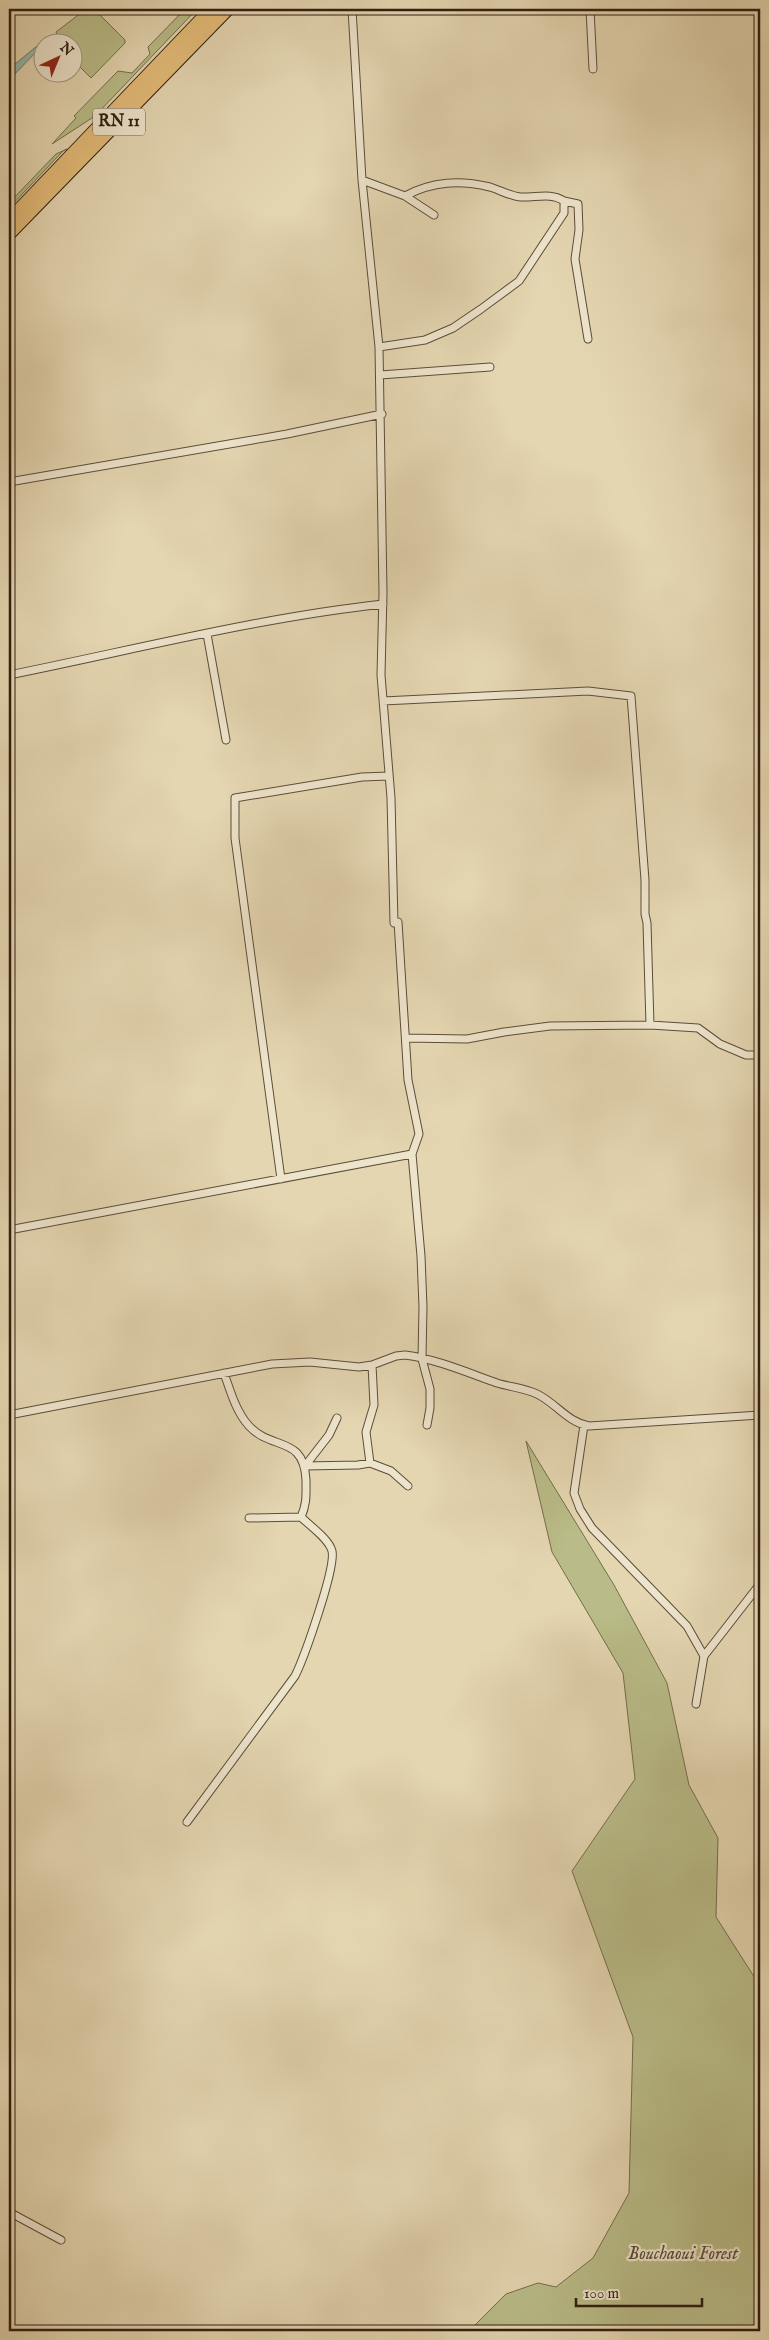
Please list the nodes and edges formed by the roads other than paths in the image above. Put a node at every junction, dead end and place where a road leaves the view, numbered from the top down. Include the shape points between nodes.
1 (210, 9) edge
2 (228, 9) edge
3 (352, 9) edge
4 (590, 9) edge
5 (593, 69) dead end
6 (362, 180) junction
7 (405, 196) junction
8 (564, 201) junction
9 (434, 215) dead end
10 (9, 220) edge
11 (9, 234) edge
12 (588, 339) dead end
13 (379, 347) junction
14 (490, 367) dead end
15 (380, 375) junction
16 (381, 414) junction
17 (9, 482) edge
18 (383, 604) junction
19 (207, 634) junction
20 (9, 675) edge
21 (384, 701) junction
22 (226, 740) dead end
23 (389, 776) junction
24 (650, 1025) junction
25 (406, 1038) junction
26 (760, 1055) edge
27 (412, 1154) junction
28 (281, 1179) junction
29 (9, 1230) edge
30 (422, 1359) junction
31 (372, 1365) junction
32 (224, 1373) junction
33 (9, 1415) edge
34 (760, 1415) edge
35 (337, 1418) dead end
36 (426, 1425) dead end
37 (584, 1425) junction
38 (370, 1463) junction
39 (305, 1466) junction
40 (408, 1486) dead end
41 (249, 1518) dead end
42 (301, 1518) junction
43 (760, 1584) edge
44 (704, 1656) junction
45 (696, 1704) dead end
46 (187, 1822) dead end
47 (9, 2212) edge
48 (61, 2240) dead end

1 - 10 highway, RN 11
2 - 11 highway, RN 11
3 - 6 street
4 - 5 street
6 - 7 street
6 - 13 street
7 - 8 street via 438,182 468,183 518,197 557,196
7 - 9 street
8 - 12 street via 578,204 575,259
8 - 13 street via 564,213 519,281 453,328 425,340
13 - 15 street
14 - 15 street
15 - 16 street
16 - 17 street via 287,434
16 - 18 street
18 - 19 street
18 - 21 street via 381,675
19 - 20 street
19 - 22 street
21 - 23 street
21 - 24 street via 588,691 631,696 645,880
23 - 25 street
23 - 28 street via 362,777 235,798 235,838
24 - 25 street via 550,1026 466,1039
24 - 26 street via 698,1028 720,1044 746,1055
25 - 27 street via 408,1080 419,1134
27 - 28 street
27 - 30 street via 421,1256
28 - 29 street
30 - 31 street via 396,1356
30 - 36 street via 430,1389
30 - 37 street via 538,1395 570,1419
31 - 32 street via 347,1367 290,1362
31 - 38 street via 374,1404 366,1432
32 - 33 street
32 - 39 street via 249,1426 301,1455
34 - 37 street
35 - 39 street via 329,1435
37 - 44 street via 574,1494 580,1509 592,1528 686,1626
38 - 39 street
38 - 40 street via 391,1471
39 - 42 street via 306,1505
41 - 42 street
42 - 46 street via 330,1546 333,1554 303,1661 288,1687
43 - 44 street
44 - 45 street
47 - 48 street

